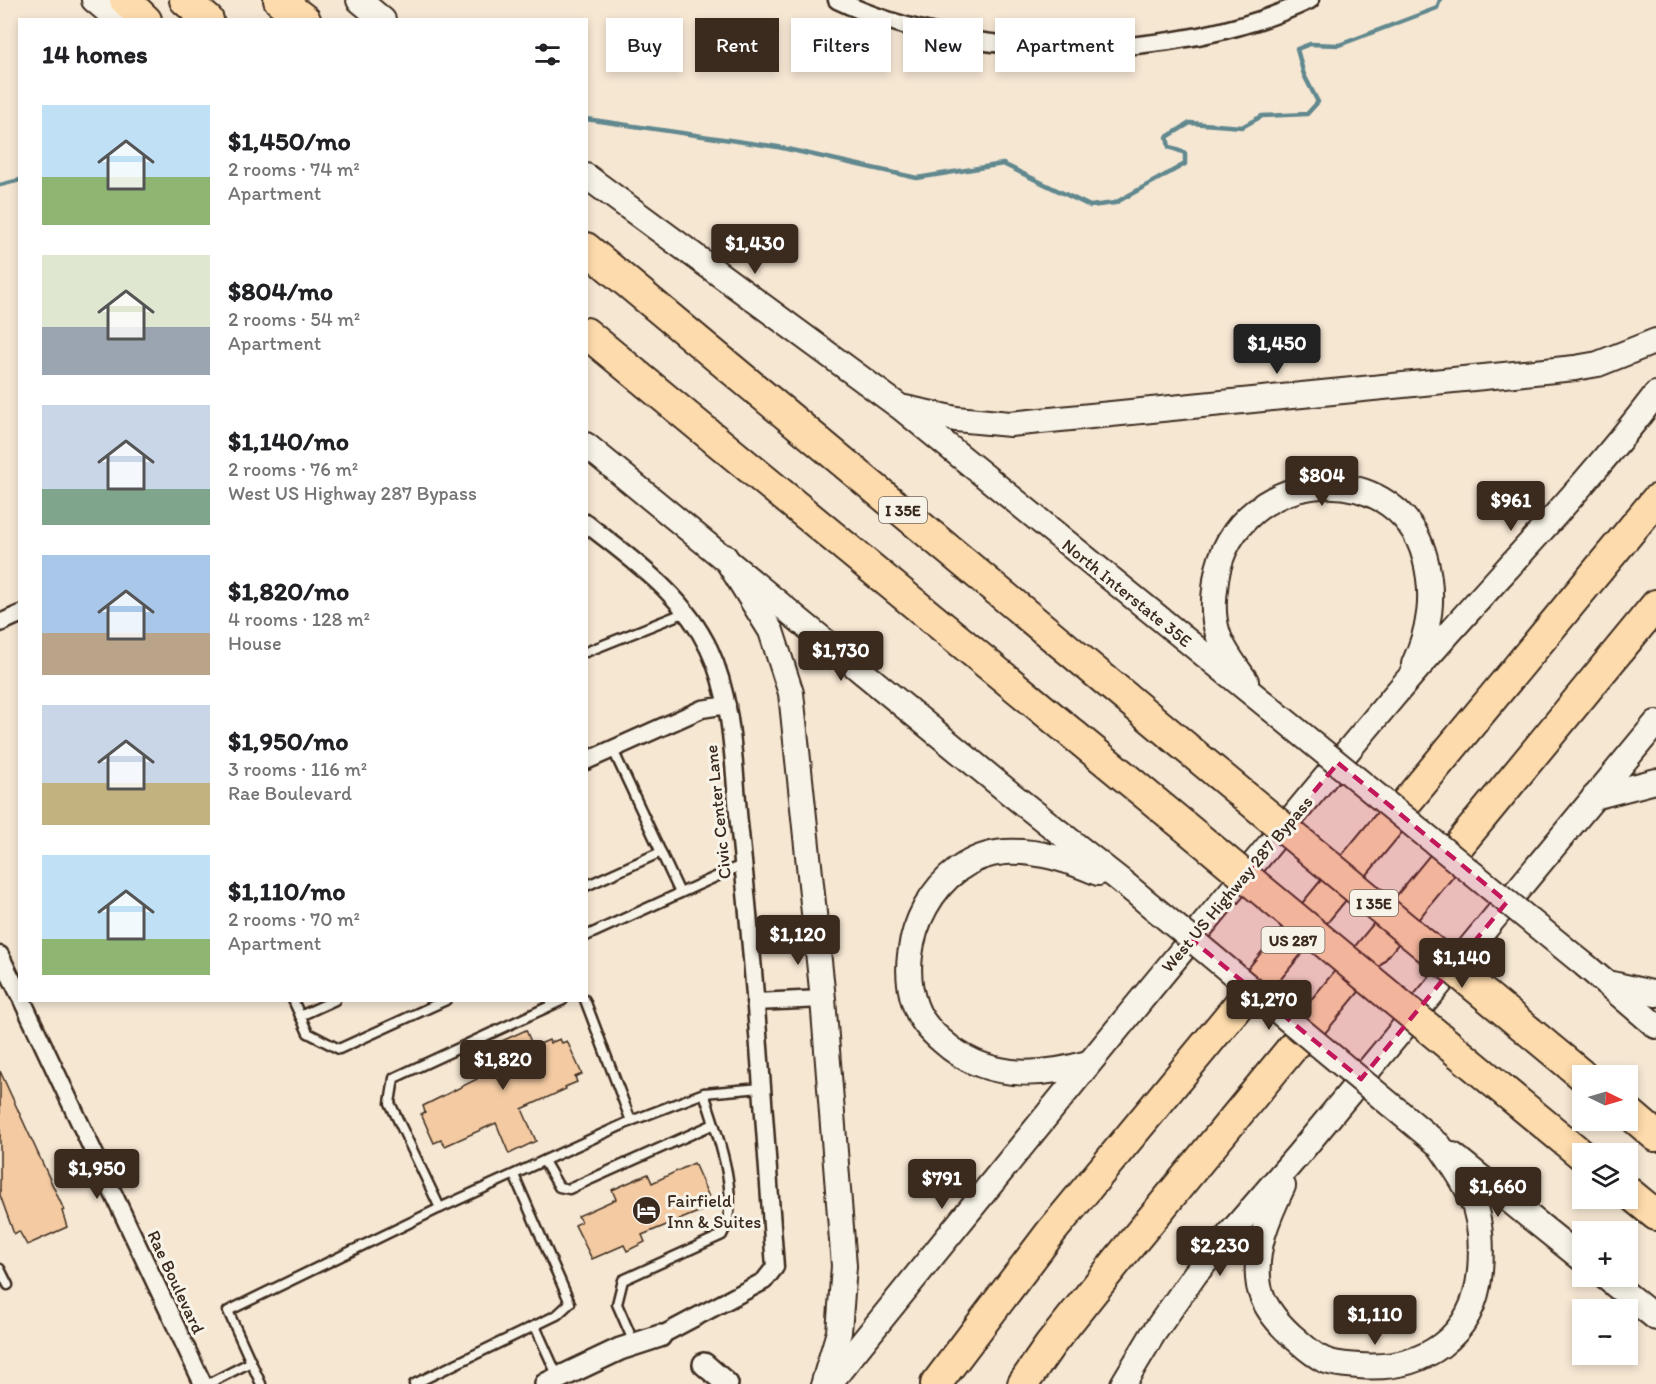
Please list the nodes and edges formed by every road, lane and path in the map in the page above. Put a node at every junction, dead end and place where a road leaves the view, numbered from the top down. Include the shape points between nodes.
1 (94, 0) edge
2 (125, 0) edge
3 (185, 0) edge
4 (279, 0) edge
5 (359, 0) edge
6 (837, 0) edge
7 (1308, 1) edge
8 (116, 18) edge
9 (144, 18) edge
10 (206, 18) edge
11 (302, 18) edge
12 (381, 18) edge
13 (588, 177) edge
14 (588, 250) edge
15 (588, 335) edge
16 (1656, 341) edge
17 (1656, 394) edge
18 (900, 407) junction
19 (588, 447) edge
20 (1656, 500) edge
21 (588, 525) edge
22 (725, 557) junction
23 (1656, 605) edge
24 (686, 612) junction
25 (18, 615) edge
26 (0, 623) edge
27 (588, 651) edge
28 (1395, 694) junction
29 (1264, 703) junction
30 (727, 705) junction
31 (1656, 723) edge
32 (613, 750) junction
33 (588, 760) edge
34 (1656, 781) edge
35 (1594, 797) junction
36 (661, 852) junction
37 (744, 864) junction
38 (1125, 884) junction
39 (588, 885) edge
40 (680, 893) junction
41 (588, 935) edge
42 (0, 955) edge
43 (1606, 982) junction
44 (18, 992) edge
45 (1656, 994) edge
46 (823, 999) junction
47 (23, 1002) edge
48 (294, 1002) edge
49 (331, 1002) edge
50 (442, 1002) edge
51 (559, 1002) edge
52 (586, 1002) edge
53 (754, 1002) junction
54 (300, 1016) junction
55 (1656, 1026) edge
56 (1088, 1063) junction
57 (1572, 1067) edge
58 (761, 1088) junction
59 (704, 1093) junction
60 (631, 1121) junction
61 (1638, 1121) edge
62 (714, 1124) junction
63 (1656, 1136) edge
64 (1439, 1144) junction
65 (1572, 1147) edge
66 (1298, 1155) junction
67 (544, 1161) junction
68 (514, 1175) junction
69 (1638, 1200) edge
70 (440, 1208) junction
71 (1656, 1215) edge
72 (1572, 1251) edge
73 (0, 1269) edge
74 (8, 1285) dead end
75 (1618, 1287) edge
76 (1656, 1318) edge
77 (535, 1326) junction
78 (660, 1336) joint
79 (634, 1344) junction
80 (251, 1362) junction
81 (704, 1364) dead end
82 (552, 1381) edge
83 (203, 1384) edge
84 (208, 1384) edge
85 (261, 1384) edge
86 (414, 1384) edge
87 (727, 1384) edge
88 (823, 1384) edge
89 (830, 1384) edge
90 (936, 1384) edge
91 (1023, 1384) edge
92 (1123, 1384) edge

1 - 8 main road
2 - 9 highway
3 - 10 highway
4 - 11 highway
5 - 12 main road
6 - 7 street via 926,31 1004,45 1092,48 1153,44 1256,24
13 - 18 main road, North Interstate 35E
14 - 57 highway, I 35E, bridge
15 - 65 highway, bridge
16 - 18 main road via 1598,364 1575,368 1010,424 956,419
17 - 28 main road, West US Highway 287 Bypass via 1584,482
18 - 29 main road, North Interstate 35E
19 - 22 main road
20 - 90 highway, US 287 via 1051,1232
21 - 24 street, Civic Center Lane via 658,580
22 - 38 main road
22 - 46 main road via 771,631 790,693
23 - 91 highway via 1117,1261
24 - 27 lane
24 - 30 street, Civic Center Lane via 708,648
25 - 26 street
28 - 29 main road via 1420,650 1430,614 1428,571 1420,543 1407,521 1384,501 1347,488 1311,486 1287,491 1254,510 1220,555 1213,606 1218,633
28 - 56 main road, West US Highway 287 Bypass
29 - 43 main road, North Interstate 35E, bridge
30 - 32 street via 702,709
30 - 37 street, Civic Center Lane
31 - 35 main road
32 - 33 street
32 - 36 lane
34 - 35 main road
35 - 66 main road
36 - 39 lane
36 - 40 lane
37 - 40 lane
37 - 53 street, Civic Center Lane
38 - 56 main road via 1064,859 1002,852 973,862 949,878 928,902 915,931 911,974 915,1005 931,1032 951,1049 977,1064 1007,1072 1052,1072
38 - 64 main road, bridge
40 - 41 lane
42 - 44 street
43 - 45 main road
43 - 55 main road, North Interstate 35E
46 - 53 street
46 - 88 main road via 844,1266 839,1332
47 - 83 street, Rae Boulevard
48 - 54 lane
49 - 54 lane
50 - 54 lane via 339,1049 308,1034
51 - 70 lane via 394,1078 390,1102
52 - 60 lane
53 - 58 street, Civic Center Lane
56 - 89 main road, West US Highway 287 Bypass
58 - 59 lane
58 - 78 street, Civic Center Lane via 775,1267 764,1281
59 - 60 lane
59 - 62 lane
60 - 67 lane
61 - 63 highway
62 - 67 lane via 569,1189 559,1187
62 - 79 lane via 724,1158 730,1221 722,1235 623,1280 617,1304
64 - 66 main road via 1471,1196 1482,1255 1479,1286 1464,1325 1456,1334 1416,1360 1392,1366 1325,1361 1282,1326 1262,1296 1258,1275 1262,1238
64 - 72 main road
66 - 92 main road via 1180,1293
67 - 68 lane
68 - 70 lane
68 - 77 lane via 570,1303
69 - 71 highway
70 - 80 lane via 228,1311
73 - 74 lane
75 - 76 main road
77 - 82 lane
77 - 86 lane
78 - 79 street
79 - 82 street
80 - 84 lane
80 - 85 lane
81 - 87 street

